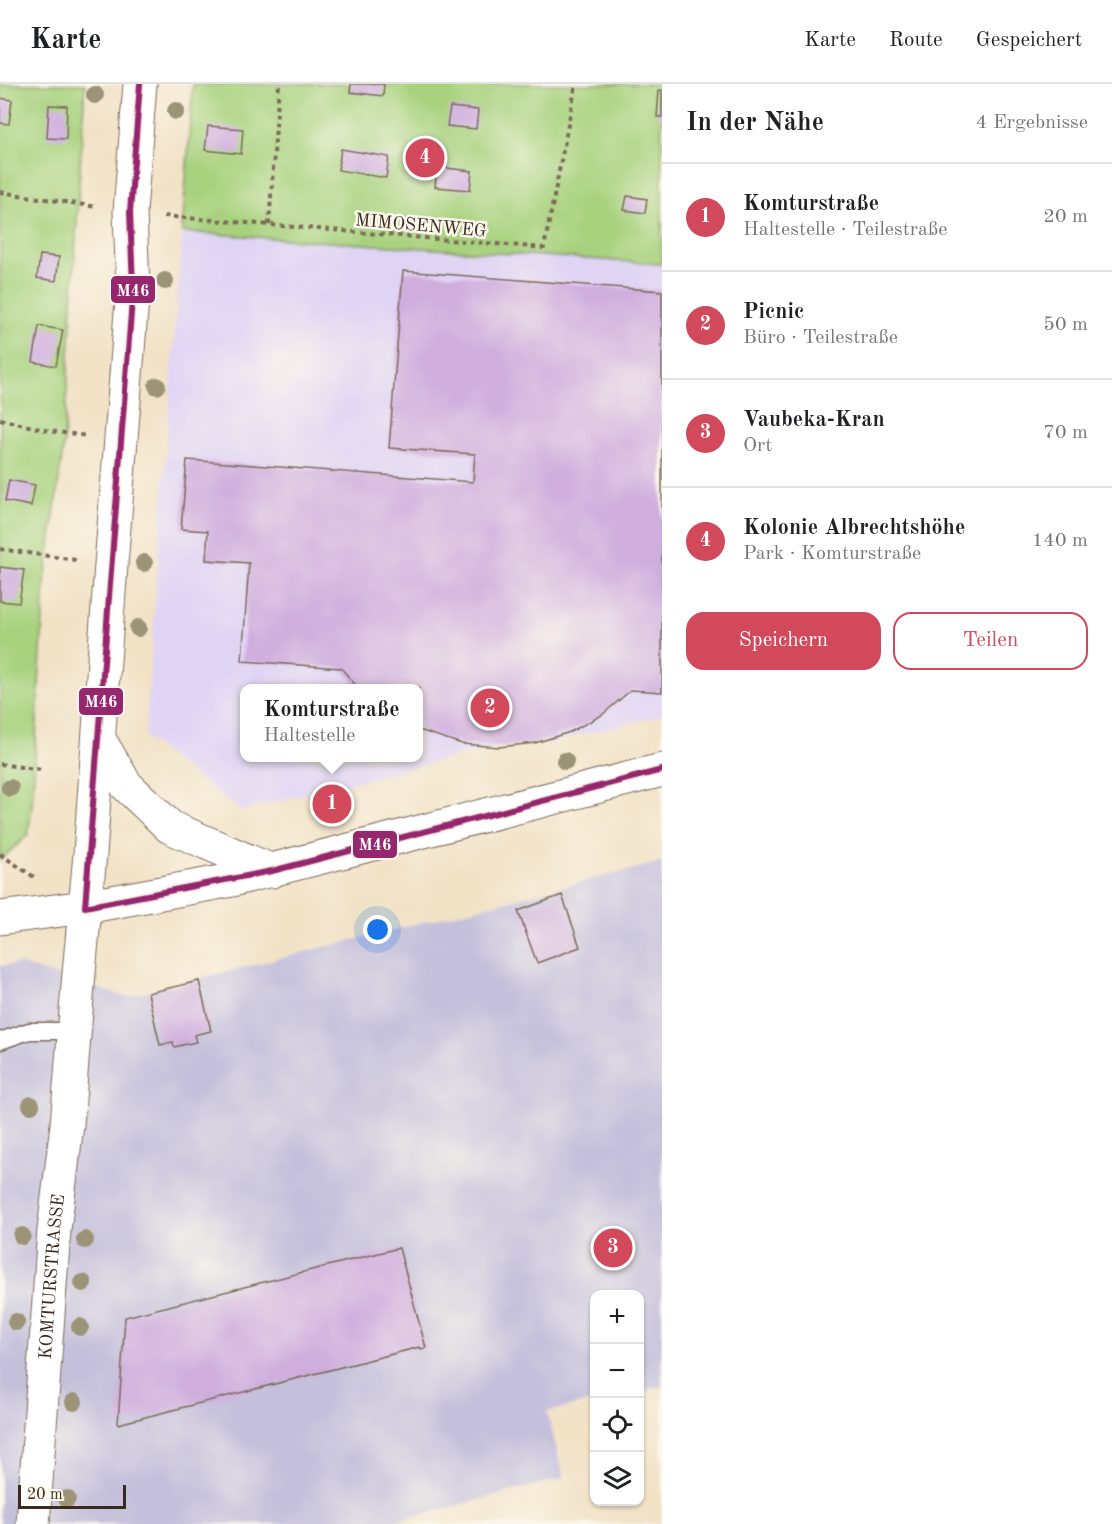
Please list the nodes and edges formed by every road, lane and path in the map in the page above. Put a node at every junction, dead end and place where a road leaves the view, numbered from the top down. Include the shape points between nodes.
1 (140, 84) edge
2 (279, 84) edge
3 (576, 84) edge
4 (0, 192) edge
5 (130, 213) junction
6 (268, 225) junction
7 (0, 419) edge
8 (122, 440) junction
9 (0, 549) edge
10 (111, 565) junction
11 (99, 739) junction
12 (0, 764) edge
13 (42, 770) dead end
14 (662, 770) edge
15 (0, 854) edge
16 (19, 868) dead end
17 (272, 871) junction
18 (85, 907) junction
19 (0, 918) edge
20 (74, 1031) junction
21 (0, 1041) edge
22 (33, 1524) edge

1 - 5 street, KOMTURSTRASSE
2 - 6 path
3 - 6 path, MIMOSENWEG via 544,248
4 - 5 path, MIMOSENWEG
5 - 6 path, MIMOSENWEG
5 - 8 street, KOMTURSTRASSE via 133,288
7 - 8 path via 49,431
8 - 10 street, KOMTURSTRASSE
9 - 10 path
10 - 11 street, KOMTURSTRASSE
11 - 17 street via 126,785 170,827
11 - 18 street, KOMTURSTRASSE
12 - 13 path
14 - 17 street
15 - 16 path
17 - 18 street
18 - 19 street
18 - 20 street, KOMTURSTRASSE
20 - 21 lane via 29,1031
20 - 22 street, KOMTURSTRASSE via 54,1230

